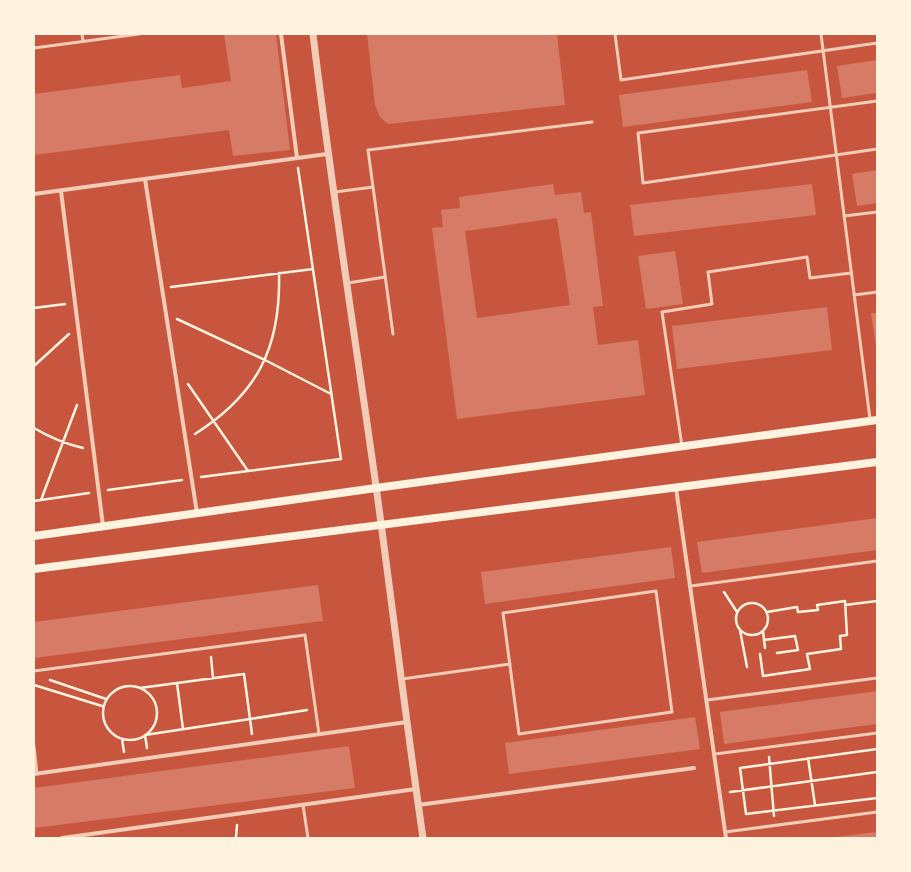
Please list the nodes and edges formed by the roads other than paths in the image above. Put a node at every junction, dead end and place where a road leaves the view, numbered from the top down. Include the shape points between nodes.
1 (82, 34) edge
2 (139, 34) edge
3 (281, 34) edge
4 (313, 34) edge
5 (615, 34) edge
6 (821, 34) edge
7 (83, 41) junction
8 (877, 43) edge
9 (34, 48) edge
10 (824, 50) junction
11 (877, 102) edge
12 (831, 108) junction
13 (592, 122) dead end
14 (877, 149) edge
15 (327, 154) junction
16 (837, 155) junction
17 (297, 158) junction
18 (146, 179) junction
19 (373, 187) junction
20 (61, 191) junction
21 (333, 192) junction
22 (34, 194) edge
23 (877, 212) edge
24 (844, 216) junction
25 (851, 273) junction
26 (385, 277) junction
27 (346, 283) junction
28 (877, 292) edge
29 (854, 295) junction
30 (393, 334) dead end
31 (874, 421) edge
32 (682, 446) junction
33 (877, 462) edge
34 (676, 487) junction
35 (376, 488) junction
36 (197, 513) junction
37 (381, 524) junction
38 (104, 526) junction
39 (34, 536) edge
40 (877, 561) edge
41 (34, 569) edge
42 (691, 586) junction
43 (510, 664) junction
44 (34, 671) edge
45 (877, 678) edge
46 (400, 679) junction
47 (707, 700) junction
48 (406, 722) junction
49 (877, 733) edge
50 (319, 735) junction
51 (34, 746) edge
52 (715, 754) junction
53 (694, 768) dead end
54 (36, 774) edge
55 (416, 789) junction
56 (303, 805) junction
57 (418, 805) junction
58 (877, 812) edge
59 (725, 832) junction
60 (62, 838) edge
61 (308, 838) edge
62 (423, 838) edge
63 (726, 838) edge

1 - 7 lane
2 - 7 lane
3 - 17 street
4 - 15 street
5 - 10 lane via 621,80
6 - 10 lane
7 - 9 lane
8 - 10 lane
10 - 12 lane
11 - 12 lane
12 - 16 lane
12 - 16 lane via 638,133 643,184
13 - 19 lane via 368,150
14 - 16 lane
15 - 17 street
15 - 21 street
16 - 24 lane
17 - 18 street
18 - 20 street
18 - 36 street
19 - 21 lane
19 - 26 lane
20 - 22 street
20 - 38 street
21 - 27 street
23 - 24 lane
24 - 25 lane
25 - 29 lane
25 - 32 lane via 810,278 807,257 708,272 712,304 662,312
26 - 27 lane
26 - 30 lane
27 - 35 street
28 - 29 lane
29 - 31 lane
31 - 32 main road
32 - 35 main road
33 - 34 main road
34 - 37 main road
34 - 42 street
35 - 36 main road
35 - 37 street
36 - 38 main road
37 - 41 main road
37 - 46 street
38 - 39 main road
40 - 42 lane
42 - 47 street
43 - 43 lane via 503,613 656,591 672,712 519,734
43 - 46 lane
44 - 50 lane via 305,635
45 - 47 lane
46 - 48 street
47 - 52 street
48 - 50 street
48 - 55 street
49 - 52 lane
50 - 54 street
51 - 54 lane
52 - 59 street
53 - 57 street
55 - 56 street
55 - 57 street
56 - 60 street
56 - 61 lane
57 - 62 street
58 - 59 lane
59 - 63 street

